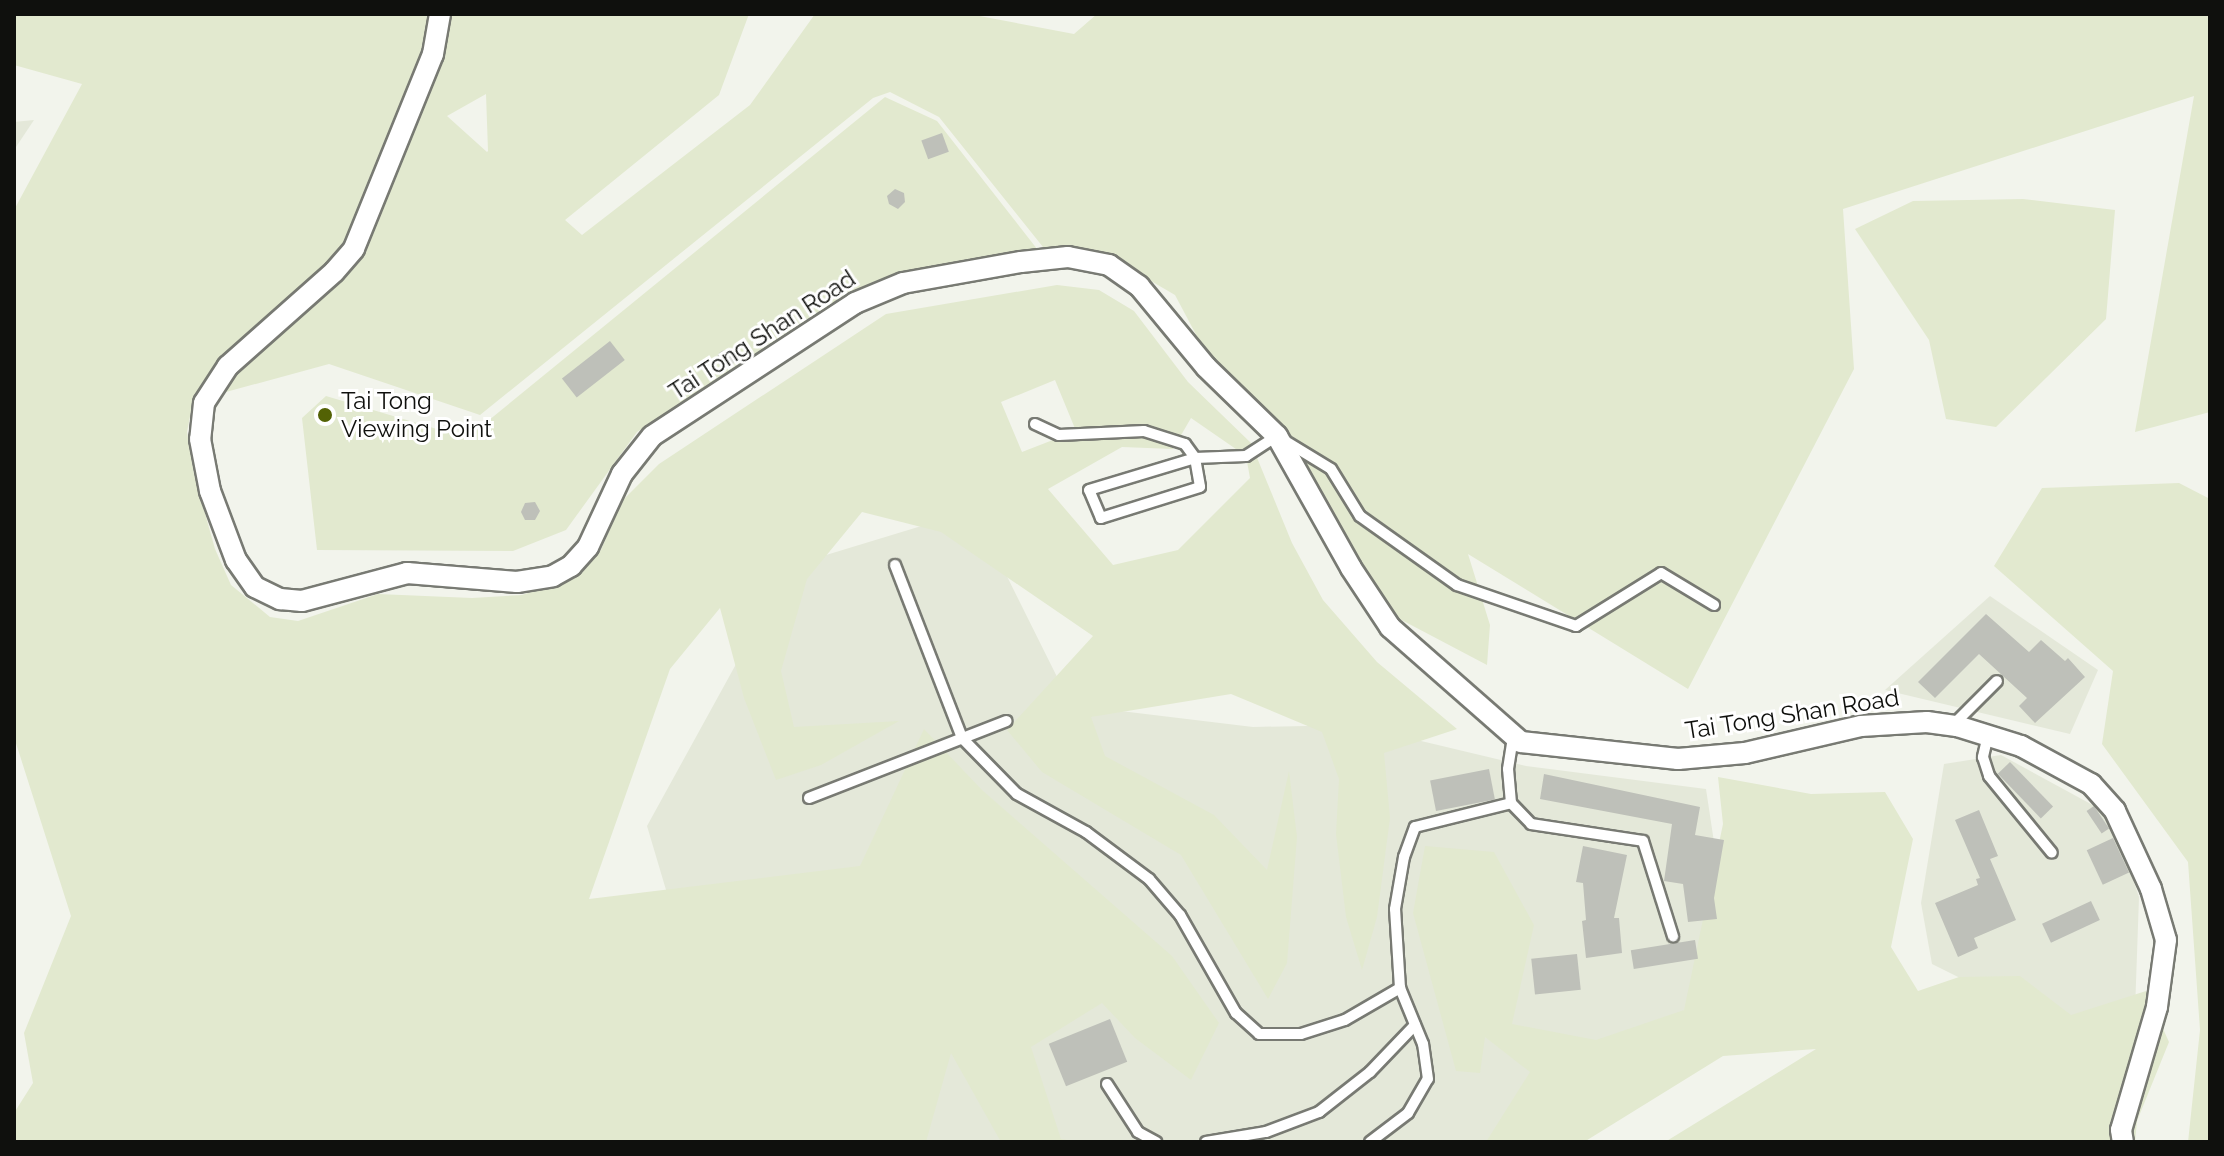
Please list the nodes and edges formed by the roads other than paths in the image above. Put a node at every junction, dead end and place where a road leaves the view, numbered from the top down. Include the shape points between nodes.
1 (440, 14) edge
2 (1035, 424) dead end
3 (1281, 442) junction
4 (1195, 458) junction
5 (895, 565) dead end
6 (1714, 605) dead end
7 (1997, 681) dead end
8 (1006, 721) dead end
9 (1953, 725) junction
10 (1989, 735) junction
11 (1513, 736) junction
12 (962, 738) junction
13 (809, 798) dead end
14 (1511, 803) junction
15 (2052, 853) dead end
16 (1673, 936) dead end
17 (1400, 988) junction
18 (1415, 1025) junction
19 (1107, 1084) dead end
20 (1156, 1142) edge
21 (1206, 1142) edge
22 (1370, 1142) edge
23 (2123, 1142) edge

1 - 3 street, Tai Tong Shan Road via 433,54 354,249 228,366 204,403 200,439 210,491 240,569 262,592 302,601 407,573 517,582 553,576 583,555 622,474 652,436 881,289 1021,262 1068,257 1109,265 1139,286 1206,367
2 - 4 lane via 1059,435 1144,431 1185,444
3 - 4 lane via 1246,456
3 - 6 lane via 1331,469 1360,516 1457,585 1576,626 1661,573
3 - 11 street, Tai Tong Shan Road via 1390,627
4 - 4 lane via 1200,487 1101,518 1089,490
5 - 12 lane
7 - 9 lane
8 - 12 lane
9 - 10 street, Tai Tong Shan Road
9 - 11 street, Tai Tong Shan Road via 1861,726 1745,753 1678,759 1521,742
10 - 15 lane via 1983,757 1989,776
10 - 23 street, Tai Tong Shan Road via 2049,758 2091,784 2115,811 2151,889 2166,940 2157,1007 2121,1130
11 - 14 lane via 1508,769
12 - 13 lane
12 - 17 lane via 1017,794 1086,832 1149,879 1180,915 1236,1013 1259,1034 1301,1034 1345,1020
14 - 16 lane via 1531,824 1643,841
14 - 17 lane via 1415,827 1395,909
17 - 18 lane
18 - 21 lane via 1370,1072 1319,1112 1266,1132
18 - 22 lane via 1428,1079 1408,1113
19 - 20 lane via 1138,1132

